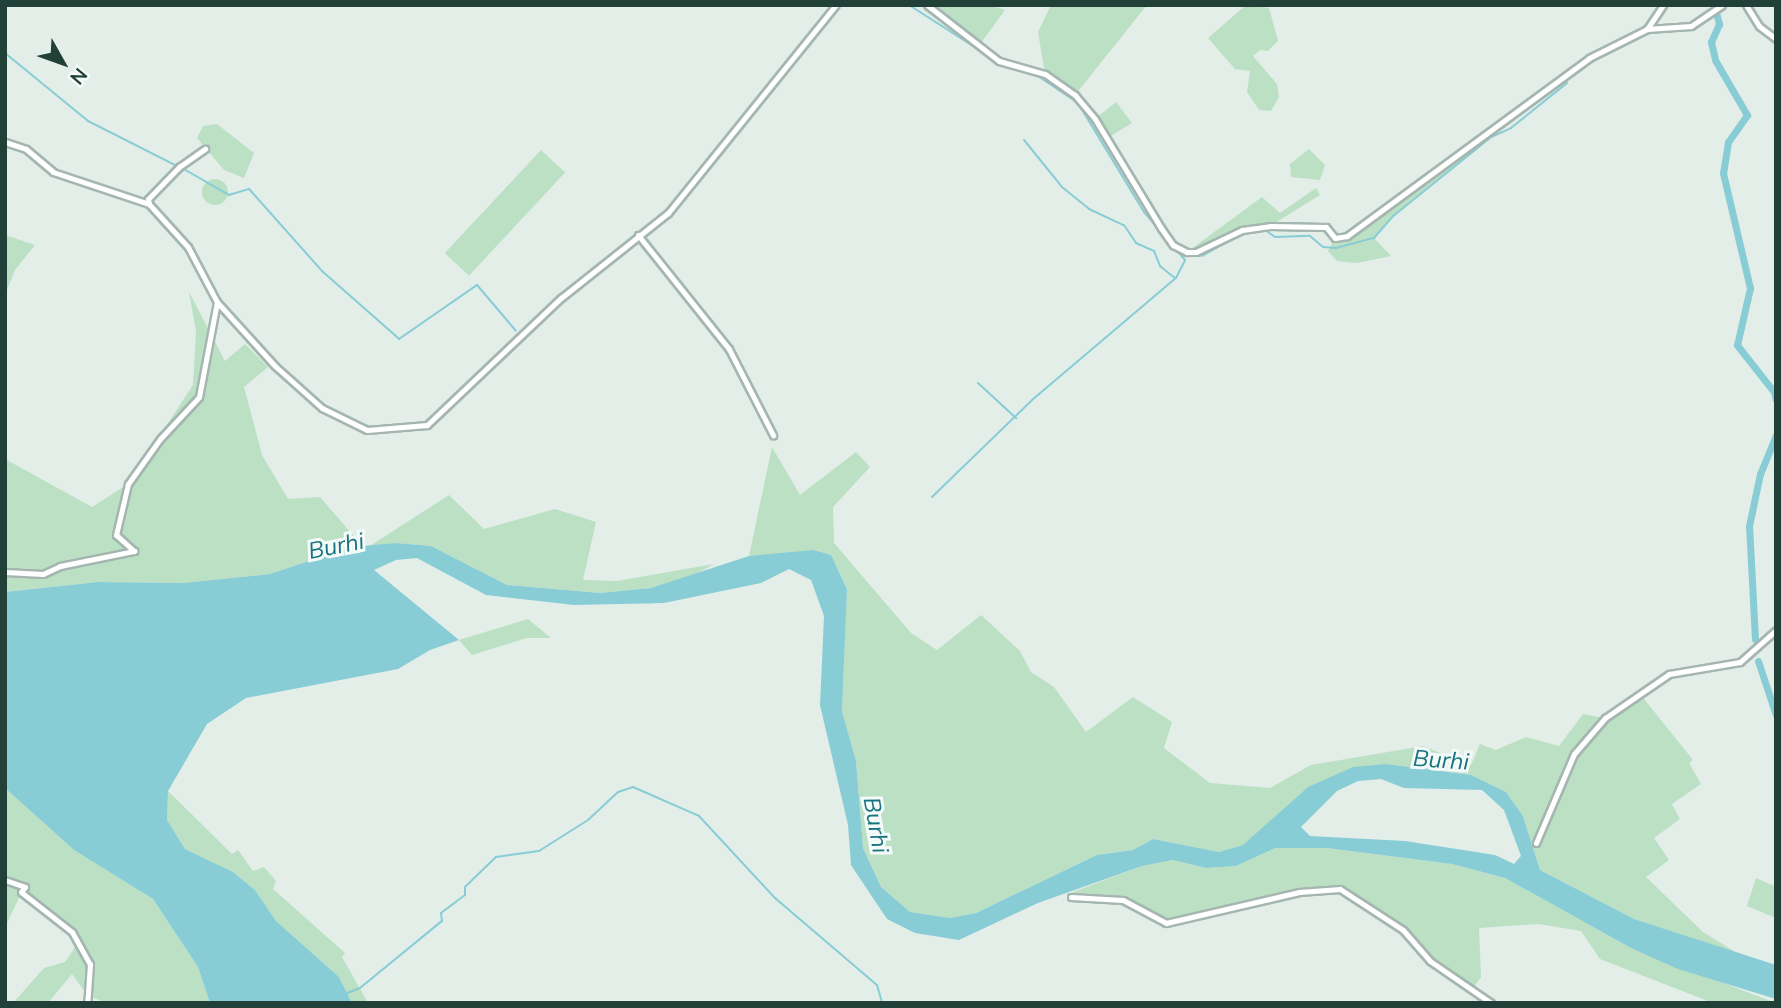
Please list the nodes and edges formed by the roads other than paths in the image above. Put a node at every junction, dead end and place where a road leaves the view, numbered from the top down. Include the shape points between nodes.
1 (836, 5) edge
2 (927, 5) edge
3 (1663, 5) edge
4 (1722, 5) edge
5 (1746, 5) edge
6 (1647, 29) junction
7 (1776, 39) edge
8 (5, 142) edge
9 (205, 149) dead end
10 (149, 204) junction
11 (638, 235) junction
12 (217, 302) junction
13 (773, 435) dead end
14 (5, 575) edge
15 (1776, 630) edge
16 (1536, 844) dead end
17 (5, 880) edge
18 (1071, 897) dead end
19 (87, 1003) edge
20 (1491, 1003) edge

1 - 11 street via 668,213
2 - 6 street via 999,61 1045,74 1075,95 1089,110 1173,245 1186,252 1196,252 1242,230 1270,226 1326,227 1335,238 1347,236 1558,78
3 - 6 street
4 - 6 street via 1692,26
5 - 7 street via 1759,26
8 - 10 street via 26,149 53,173
9 - 10 street via 179,167 148,199
10 - 12 street via 188,247
11 - 12 street via 561,298 427,425 367,430 322,408 275,366
11 - 13 street via 729,349
12 - 14 street via 199,397 160,439 128,484 116,535 134,551
15 - 16 street via 1740,662 1669,674 1605,718 1574,754
17 - 19 street via 25,887 21,892 72,932 90,964
18 - 20 street via 1123,900 1166,923 1299,892 1340,889 1403,930 1430,961

